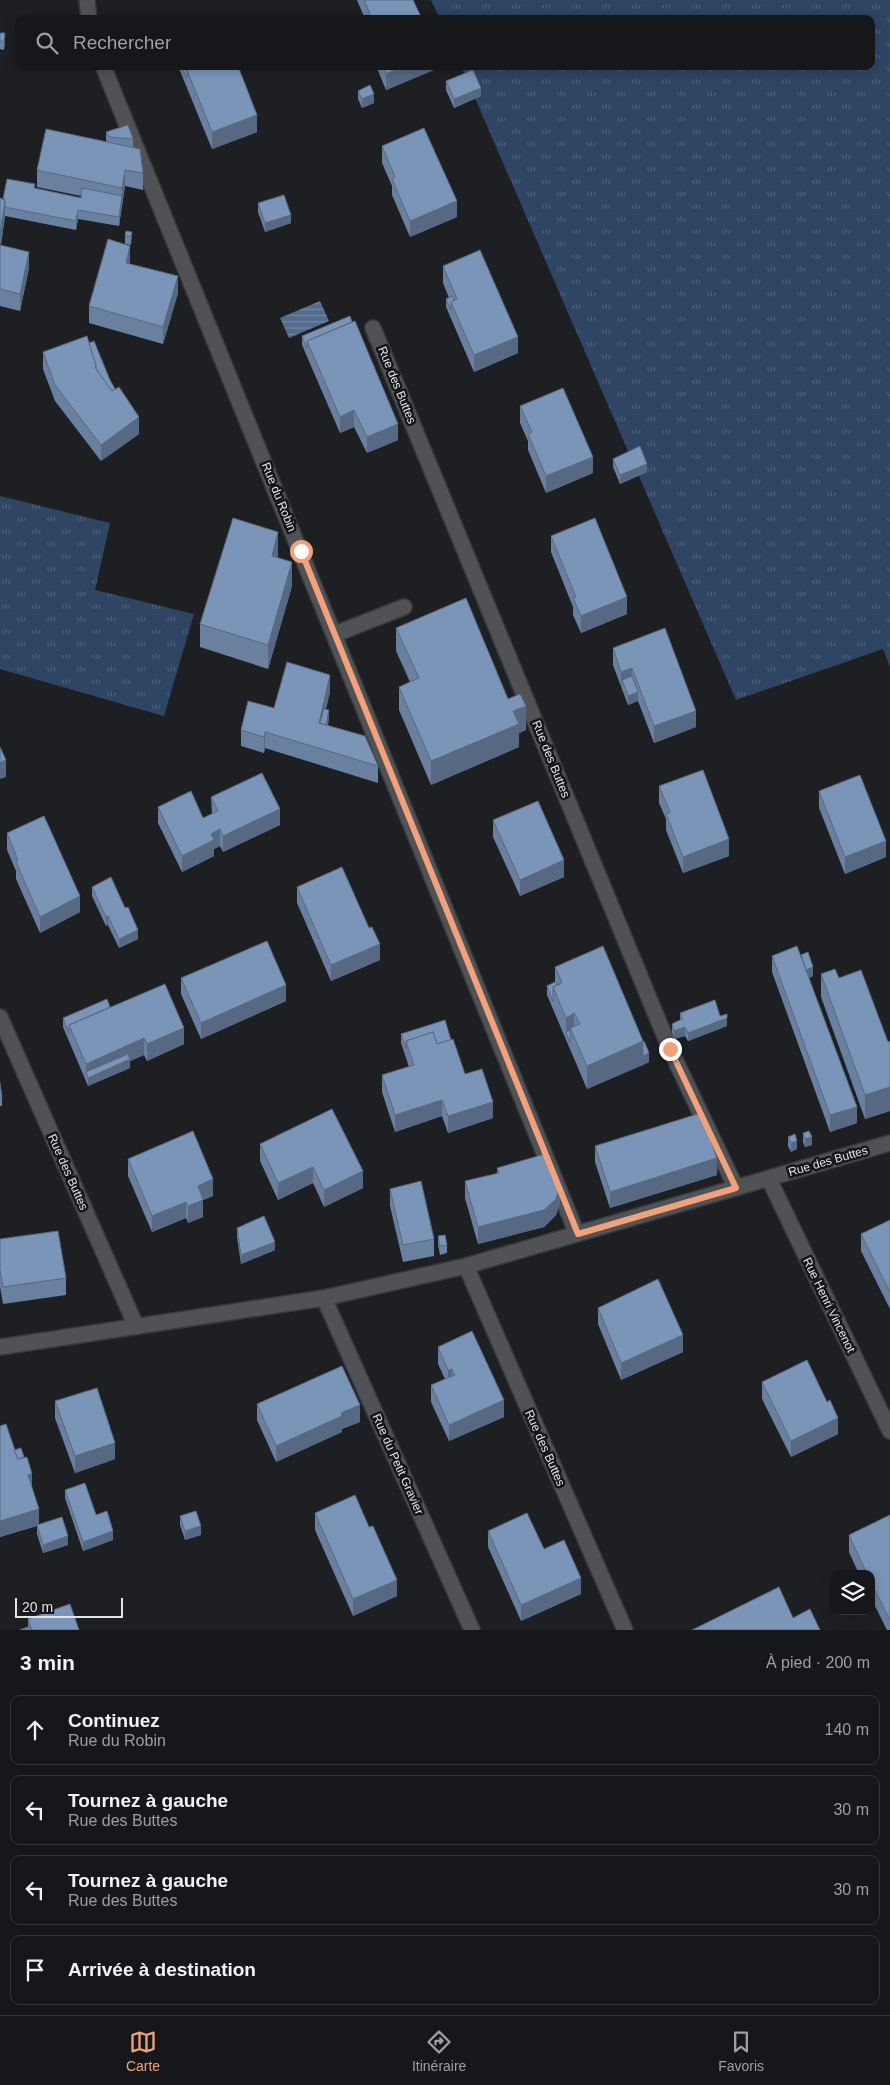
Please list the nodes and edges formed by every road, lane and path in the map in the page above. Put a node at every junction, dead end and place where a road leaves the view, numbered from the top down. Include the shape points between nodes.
1 (87, 0) edge
2 (89, 15) edge
3 (106, 70) edge
4 (373, 328) dead end
5 (404, 607) dead end
6 (335, 634) junction
7 (0, 1017) edge
8 (890, 1143) edge
9 (769, 1179) junction
10 (736, 1188) junction
11 (578, 1234) junction
12 (466, 1266) junction
13 (324, 1298) junction
14 (136, 1326) junction
15 (0, 1347) edge
16 (890, 1431) edge
17 (472, 1630) edge
18 (624, 1630) edge

1 - 2 street
3 - 6 street, Rue du Robin
4 - 10 street, Rue des Buttes via 670,1049
5 - 6 street
6 - 11 street, Rue du Robin
7 - 14 street, Rue des Buttes
8 - 9 street, Rue des Buttes
9 - 10 street, Rue des Buttes
9 - 16 street, Rue Henri Vincenot
10 - 11 street, Rue des Buttes
11 - 12 street, Rue des Buttes
12 - 13 street, Rue des Buttes
12 - 18 street, Rue des Buttes
13 - 14 street, Rue des Buttes
13 - 17 street, Rue du Petit Gravier
14 - 15 street, Rue des Buttes

